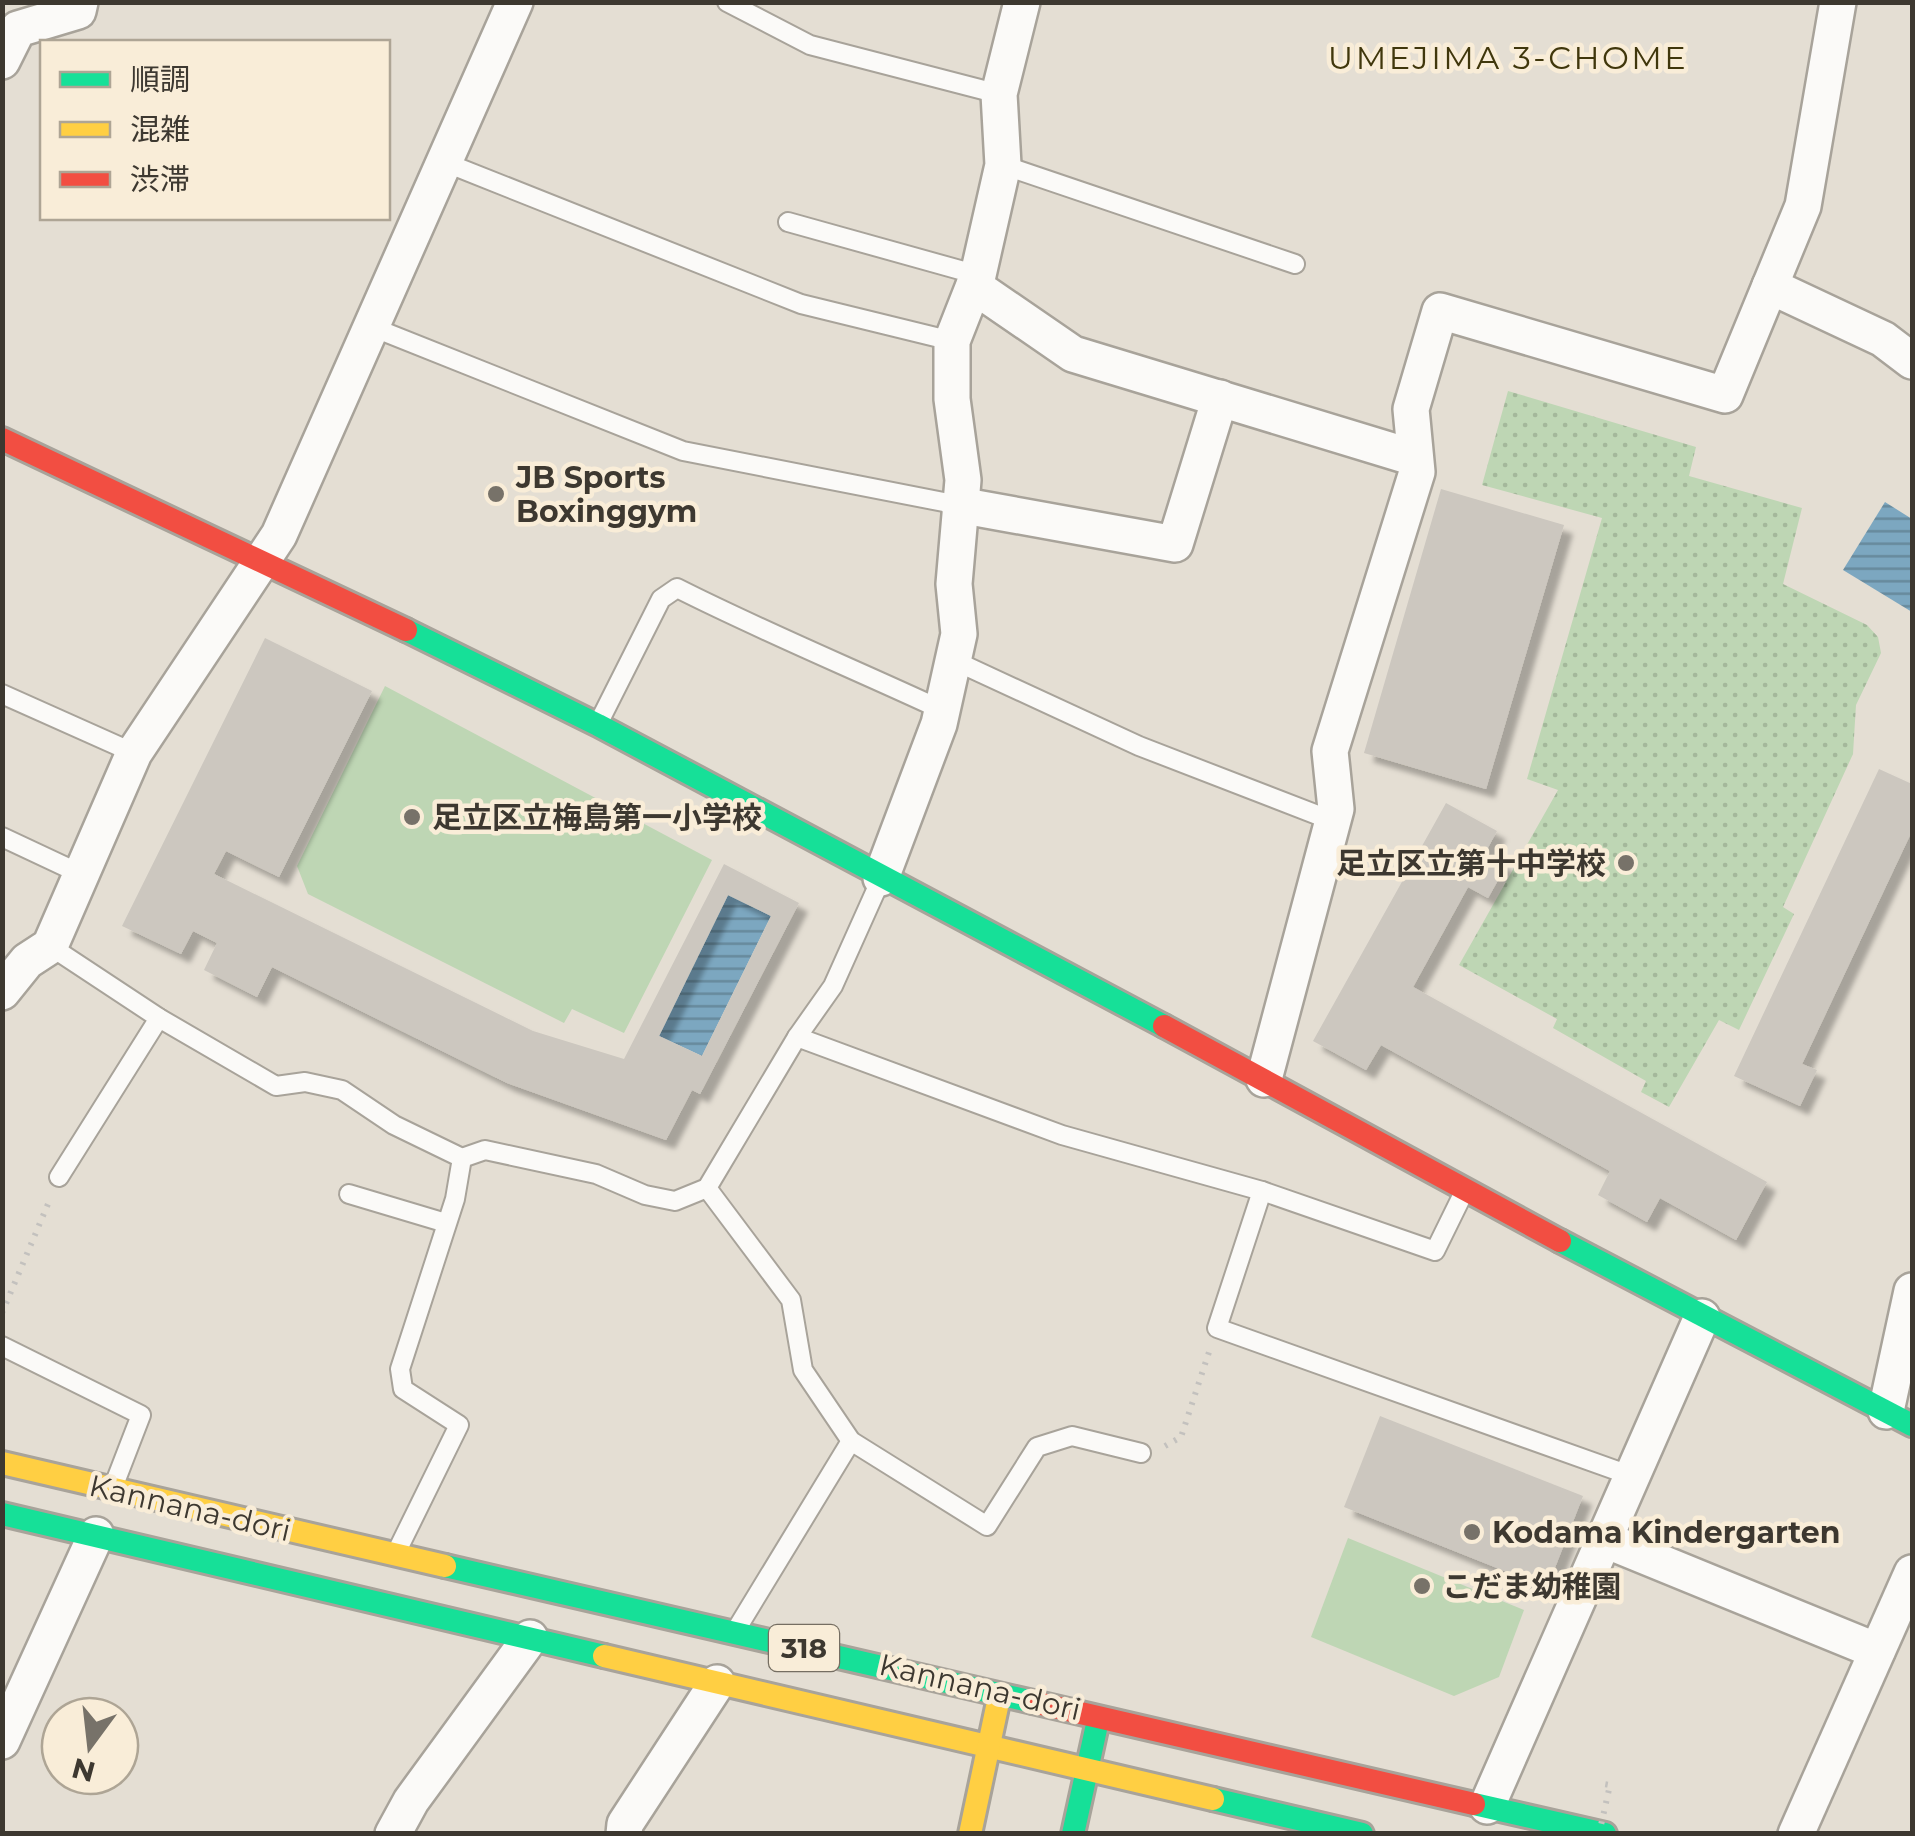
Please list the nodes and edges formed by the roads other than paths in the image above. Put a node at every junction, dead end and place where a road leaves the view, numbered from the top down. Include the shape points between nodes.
1 (80, 2) edge
2 (515, 2) edge
3 (727, 2) edge
4 (1022, 2) edge
5 (1838, 2) edge
6 (2, 61) edge
7 (999, 94) junction
8 (444, 162) junction
9 (1004, 165) junction
10 (788, 222) dead end
11 (1295, 264) dead end
12 (976, 280) junction
13 (1770, 286) junction
14 (372, 327) junction
15 (952, 341) junction
16 (1912, 361) edge
17 (1220, 398) junction
18 (2, 439) edge
19 (1416, 458) junction
20 (959, 505) junction
21 (261, 561) junction
22 (954, 660) junction
23 (2, 694) edge
24 (942, 710) junction
25 (598, 725) junction
26 (134, 753) junction
27 (1333, 820) junction
28 (2, 837) edge
29 (83, 875) junction
30 (881, 878) junction
31 (50, 946) junction
32 (2, 992) edge
33 (159, 1018) junction
34 (797, 1037) junction
35 (1264, 1079) junction
36 (462, 1158) junction
37 (59, 1176) road end
38 (708, 1188) junction
39 (1262, 1191) junction
40 (1464, 1191) junction
41 (349, 1194) dead end
42 (446, 1223) junction
43 (1912, 1291) edge
44 (1702, 1317) junction
45 (2, 1346) edge
46 (1899, 1418) edge
47 (851, 1442) junction
48 (1141, 1454) road end
49 (2, 1463) edge
50 (1632, 1476) junction
51 (112, 1491) junction
52 (2, 1514) edge
53 (96, 1535) junction
54 (1603, 1539) junction
55 (396, 1554) junction
56 (1912, 1574) edge
57 (734, 1632) junction
58 (530, 1638) junction
59 (1877, 1652) junction
60 (717, 1683) junction
61 (1001, 1692) junction
62 (1100, 1714) junction
63 (2, 1742) edge
64 (988, 1746) junction
65 (1088, 1770) junction
66 (1487, 1806) junction
67 (394, 1834) edge
68 (624, 1834) edge
69 (970, 1834) edge
70 (1073, 1834) edge
71 (1362, 1834) edge
72 (1602, 1834) edge
73 (1796, 1834) edge

1 - 6 street via 78,11 18,29
2 - 8 street
3 - 7 lane via 810,46
4 - 7 street
5 - 13 street via 1803,206
7 - 9 street
8 - 14 street
8 - 15 lane via 801,304
9 - 11 lane
9 - 12 street
10 - 12 lane
12 - 15 street
12 - 17 street via 1072,354
13 - 16 street via 1883,340
13 - 19 street via 1724,395 1440,311 1412,409
14 - 20 lane via 683,451
14 - 21 street via 280,536
15 - 20 street via 963,480
17 - 19 street
17 - 20 street via 1175,544
18 - 21 main road
19 - 27 street via 1330,751
20 - 22 street
21 - 25 main road
21 - 26 street
22 - 24 street
22 - 27 lane via 1139,746
23 - 26 lane
24 - 25 lane via 677,588 661,599
24 - 30 street
25 - 30 main road
26 - 29 street
27 - 35 street
28 - 29 lane
29 - 31 street
30 - 34 lane via 833,986
30 - 35 main road
31 - 32 street via 27,961
31 - 33 lane
33 - 36 lane via 276,1086 304,1082 342,1090
33 - 37 lane
34 - 38 lane
34 - 39 lane via 1062,1135
35 - 40 main road
36 - 38 lane via 486,1150 675,1200
36 - 42 lane
38 - 47 lane via 791,1300 803,1370
39 - 40 lane via 1435,1251
39 - 50 lane via 1217,1328
40 - 44 main road
41 - 42 lane
42 - 55 lane via 400,1369 403,1389 459,1426
43 - 46 street
44 - 46 main road
44 - 50 street
45 - 51 lane via 141,1416
47 - 48 lane via 987,1526 1037,1447 1072,1436
47 - 57 lane
49 - 51 main road, Kannana-dori / 318
50 - 54 street
51 - 55 main road, Kannana-dori / 318
52 - 53 main road, Kannana-dori / 318
53 - 58 main road, Kannana-dori / 318
53 - 63 street
54 - 59 street
54 - 66 street
55 - 57 main road, Kannana-dori / 318
56 - 59 street
57 - 61 main road, Kannana-dori / 318
58 - 60 main road, Kannana-dori / 318
58 - 67 street
59 - 73 street
60 - 64 main road, Kannana-dori / 318
60 - 68 street
61 - 62 main road, Kannana-dori / 318
61 - 64 main road
62 - 65 main road
62 - 66 main road, Kannana-dori / 318
64 - 65 main road, Kannana-dori / 318
64 - 69 main road
65 - 70 main road
65 - 71 main road, Kannana-dori / 318
66 - 72 main road, Kannana-dori / 318

